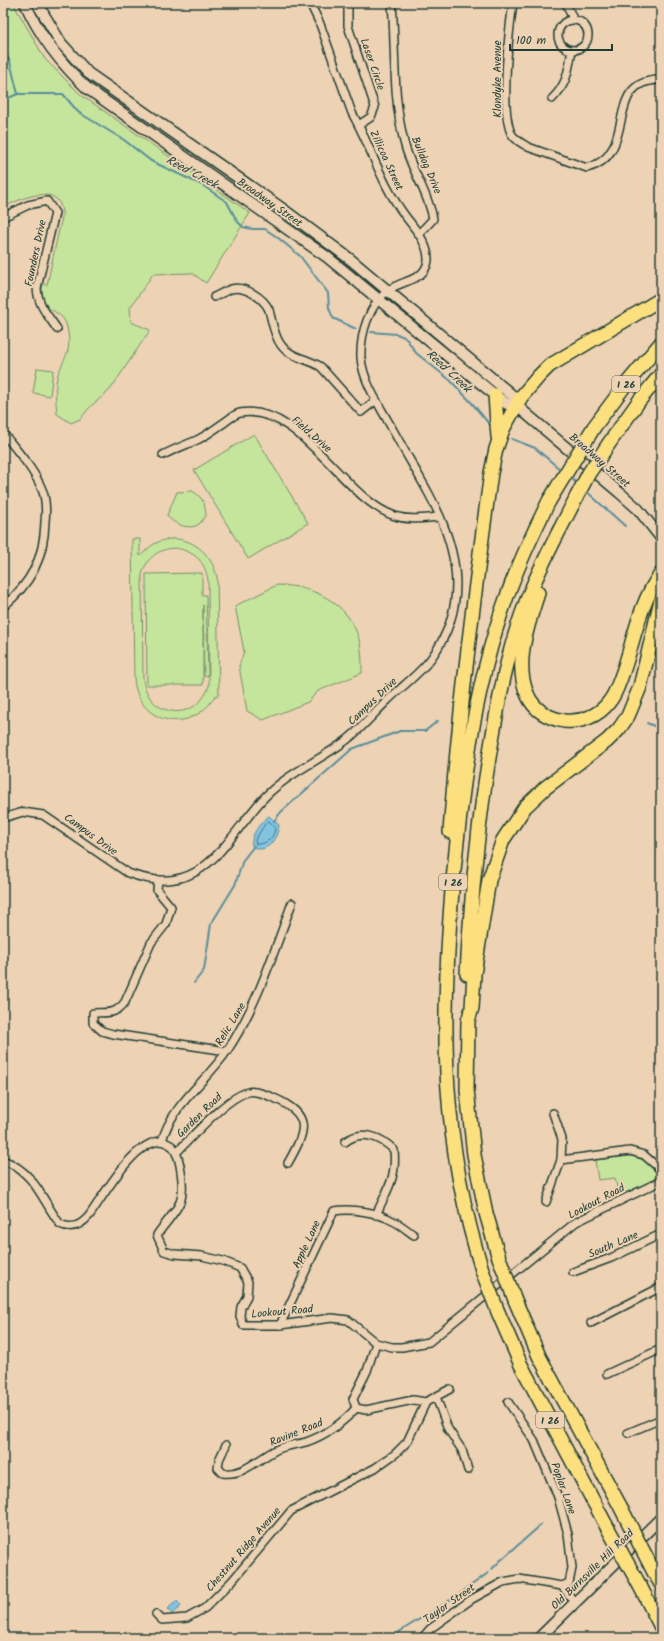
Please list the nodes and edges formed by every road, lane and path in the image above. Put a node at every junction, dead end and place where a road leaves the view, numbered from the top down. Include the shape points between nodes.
1 (25, 3) edge
2 (37, 3) edge
3 (310, 3) edge
4 (348, 3) edge
5 (392, 3) edge
6 (512, 3) edge
7 (566, 3) edge
8 (573, 19) junction
9 (572, 50) junction
10 (661, 80) edge
11 (552, 99) dead end
12 (359, 125) junction
13 (3, 217) edge
14 (419, 234) junction
15 (387, 290) junction
16 (214, 297) dead end
17 (379, 298) junction
18 (661, 299) edge
19 (57, 329) dead end
20 (661, 343) edge
21 (661, 374) edge
22 (495, 395) junction
23 (376, 400) junction
24 (517, 406) junction
25 (3, 434) edge
26 (498, 440) junction
27 (163, 455) dead end
28 (440, 517) junction
29 (661, 538) edge
30 (550, 551) junction
31 (661, 574) edge
32 (3, 606) edge
33 (660, 607) edge
34 (3, 818) edge
35 (158, 880) junction
36 (292, 904) dead end
37 (446, 975) junction
38 (468, 1021) junction
39 (227, 1051) junction
40 (553, 1113) dead end
41 (162, 1141) junction
42 (345, 1142) dead end
43 (176, 1153) junction
44 (3, 1160) edge
45 (561, 1160) junction
46 (288, 1163) dead end
47 (661, 1170) edge
48 (661, 1181) edge
49 (546, 1202) dead end
50 (376, 1215) junction
51 (661, 1234) edge
52 (414, 1235) dead end
53 (573, 1272) dead end
54 (661, 1287) edge
55 (592, 1323) dead end
56 (280, 1325) junction
57 (376, 1344) junction
58 (661, 1349) edge
59 (607, 1374) dead end
60 (450, 1389) dead end
61 (436, 1397) junction
62 (426, 1402) junction
63 (508, 1402) dead end
64 (356, 1408) junction
65 (661, 1419) edge
66 (628, 1433) dead end
67 (226, 1445) dead end
68 (468, 1470) dead end
69 (661, 1518) edge
70 (658, 1579) edge
71 (562, 1586) junction
72 (575, 1603) junction
73 (156, 1614) dead end
74 (661, 1627) edge
75 (423, 1637) edge
76 (539, 1638) edge

1 - 17 main road, Broadway Street via 48,44 88,89 315,248
2 - 15 main road, Broadway Street via 61,43 81,68 280,207
3 - 12 street, Zillicoa Street via 352,113
4 - 12 street, Laser Circle via 348,26 375,107 371,116
5 - 14 street, Bulldog Drive via 396,102 404,144 430,202 434,219
6 - 10 street, Klondyke Avenue via 508,36 507,113 512,134 519,142 587,168 597,166 605,161 615,146 624,104 629,95 644,82
7 - 8 street
8 - 9 street via 562,24 557,34 562,45
8 - 9 street via 584,24 588,35 583,46
9 - 11 street via 566,79 559,93
12 - 14 street, Zillicoa Street via 382,179
13 - 19 street, Founders Drive via 28,205 47,201 55,213 37,288 42,310
14 - 15 street, Zillicoa Street via 428,254 425,270 414,279
15 - 17 street, Zillicoa Street
15 - 24 main road, Broadway Street via 513,396
16 - 23 street via 231,289 252,293 268,308 281,346 321,367 361,412
17 - 22 main road, Broadway Street
17 - 23 street, Campus Drive via 363,331 361,347 363,372
18 - 24 highway via 549,366 527,389
20 - 37 highway, I 26, bridge via 594,428 549,500 506,599 475,719 459,821
21 - 30 highway, I 26, bridge via 638,401 589,473
22 - 24 main road, Broadway Street via 507,404
22 - 26 highway
23 - 28 street, Campus Drive
24 - 26 highway
24 - 29 main road, Broadway Street via 620,493
25 - 32 street via 35,475 43,492 45,517 45,538 40,560 29,580
26 - 37 highway via 491,473 461,700 441,962
27 - 28 street, Field Drive via 197,440 238,413 270,416 305,440 376,506 408,520
28 - 35 street, Campus Drive via 455,562 457,591 454,610 444,636 431,658 347,740 281,782 262,799 219,854 208,864 187,876
30 - 31 highway via 548,565 526,633 522,674 526,692 533,704 539,711 557,720 573,722 589,718 609,702 618,685 646,601
30 - 38 highway, I 26 via 542,562 524,606 495,722 475,862 466,978 465,1015
33 - 38 highway via 637,696 628,716 607,741 524,807 503,840 489,880 474,974 472,1008
34 - 35 street, Campus Drive via 23,812 44,815 128,873
35 - 39 street via 158,890 172,907 166,924 151,943 126,1002 119,1010 93,1013 93,1023 102,1031 113,1034
36 - 39 street, Relic Lane via 254,1004
37 - 74 highway, I 26, bridge via 445,1057 454,1159 483,1273 522,1365
38 - 70 highway, I 26, bridge via 467,1080 470,1123 480,1184 498,1255 514,1300 539,1356
39 - 41 street, Relic Lane via 175,1112 166,1126
40 - 45 street via 562,1139
41 - 43 street via 173,1147
41 - 44 street via 148,1143 135,1153 89,1216 72,1227 60,1224 35,1182 28,1175
42 - 50 street via 353,1136 367,1135 385,1141 394,1150 394,1176
43 - 46 street, Garden Road via 231,1100 248,1091 281,1101 294,1109 300,1117 302,1137
43 - 56 street, Lookout Road via 182,1182 181,1200 176,1211 157,1235 164,1251 202,1256 240,1268 248,1282 247,1296 240,1315 243,1325
45 - 47 street via 630,1151 644,1155
45 - 49 street
48 - 57 street, Lookout Road via 576,1222 429,1342 402,1347
50 - 52 street via 392,1220
50 - 56 street, Apple Lane via 345,1209 334,1211
51 - 53 street, South Lane via 611,1258
54 - 55 street
56 - 57 street, Lookout Road via 332,1318 348,1320
57 - 64 street via 367,1371 353,1399
58 - 59 street
60 - 61 street
61 - 62 street
61 - 68 street via 448,1429 462,1450
62 - 64 street via 413,1400 366,1410
62 - 73 street, Chestnut Ridge Avenue via 407,1442 395,1454 375,1468 291,1511 232,1581 205,1608 187,1618 162,1620
63 - 71 street, Poplar Lane via 534,1440 560,1504 568,1534 572,1568 569,1583
64 - 67 street, Ravine Road via 341,1423 318,1437 281,1448 259,1462 223,1473 218,1468
65 - 66 street
69 - 72 main road, Old Burnsville Hill Road
71 - 72 street
71 - 75 street, Taylor Street via 520,1579 503,1582 472,1599 430,1629
72 - 76 main road, Old Burnsville Hill Road

